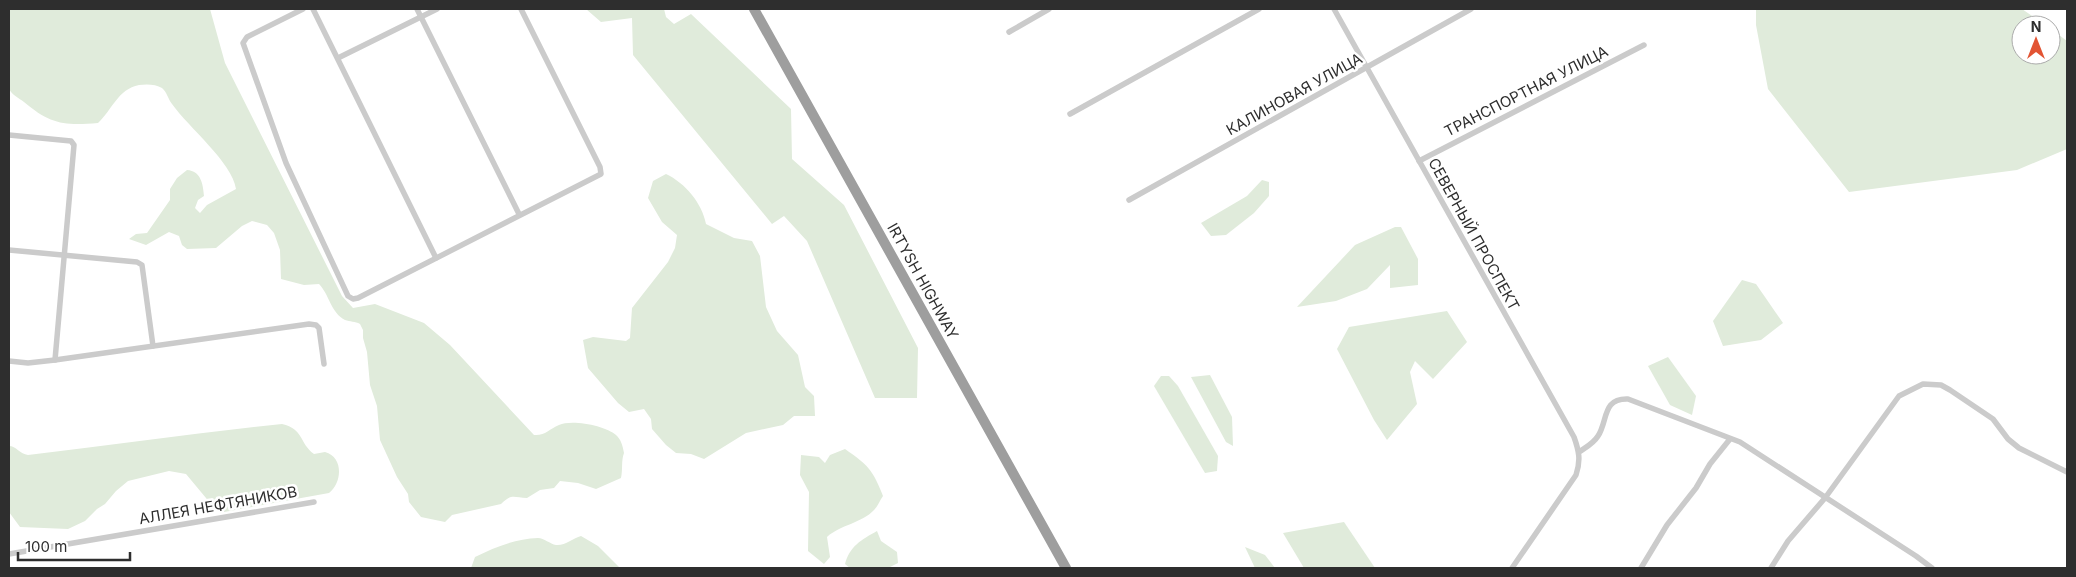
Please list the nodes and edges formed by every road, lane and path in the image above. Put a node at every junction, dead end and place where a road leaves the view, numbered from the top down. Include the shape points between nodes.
1 (304, 9) edge
2 (313, 9) edge
3 (417, 9) edge
4 (437, 9) edge
5 (521, 9) edge
6 (754, 9) edge
7 (1049, 9) edge
8 (1259, 9) edge
9 (1334, 9) edge
10 (1471, 9) edge
11 (421, 17) junction
12 (1009, 32) dead end
13 (1644, 45) dead end
14 (338, 58) junction
15 (1367, 68) junction
16 (1070, 114) dead end
17 (9, 135) edge
18 (1419, 160) junction
19 (1129, 200) dead end
20 (519, 214) junction
21 (9, 250) edge
22 (65, 256) junction
23 (436, 258) junction
24 (153, 346) junction
25 (55, 360) junction
26 (9, 361) edge
27 (324, 364) dead end
28 (1730, 439) junction
29 (1579, 452) junction
30 (2067, 472) edge
31 (1825, 498) junction
32 (314, 502) dead end
33 (9, 554) edge
34 (1066, 568) edge
35 (1512, 568) edge
36 (1641, 568) edge
37 (1771, 568) edge
38 (1932, 568) edge

1 - 23 street via 247,37 243,43 286,163 348,296 358,298
2 - 14 street
3 - 11 street
4 - 11 street
5 - 20 street via 601,174
6 - 34 highway, IRTYSH HIGHWAY
7 - 12 street
8 - 16 street
9 - 15 street, СЕВЕРНЫЙ ПРОСПЕКТ
10 - 15 street, КАЛИНОВАЯ УЛИЦА
11 - 14 street
11 - 20 street
13 - 18 street, ТРАНСПОРТНАЯ УЛИЦА
14 - 23 street
15 - 18 street, СЕВЕРНЫЙ ПРОСПЕКТ
15 - 19 street, КАЛИНОВАЯ УЛИЦА
17 - 22 street via 71,142 74,145
18 - 29 street, СЕВЕРНЫЙ ПРОСПЕКТ via 1574,437
20 - 23 street
21 - 22 street
22 - 24 street via 142,264
22 - 25 street
24 - 25 street
24 - 27 street via 309,324 319,328
25 - 26 street
28 - 29 street via 1636,402 1620,399 1610,404 1600,434
28 - 31 street via 1740,442
28 - 36 street via 1667,525
29 - 35 street, СЕВЕРНЫЙ ПРОСПЕКТ via 1576,475
30 - 31 street via 2019,448 1993,419 1950,390 1941,385 1923,384 1898,396
31 - 37 street via 1788,541
31 - 38 street
32 - 33 street, АЛЛЕЯ НЕФТЯНИКОВ

